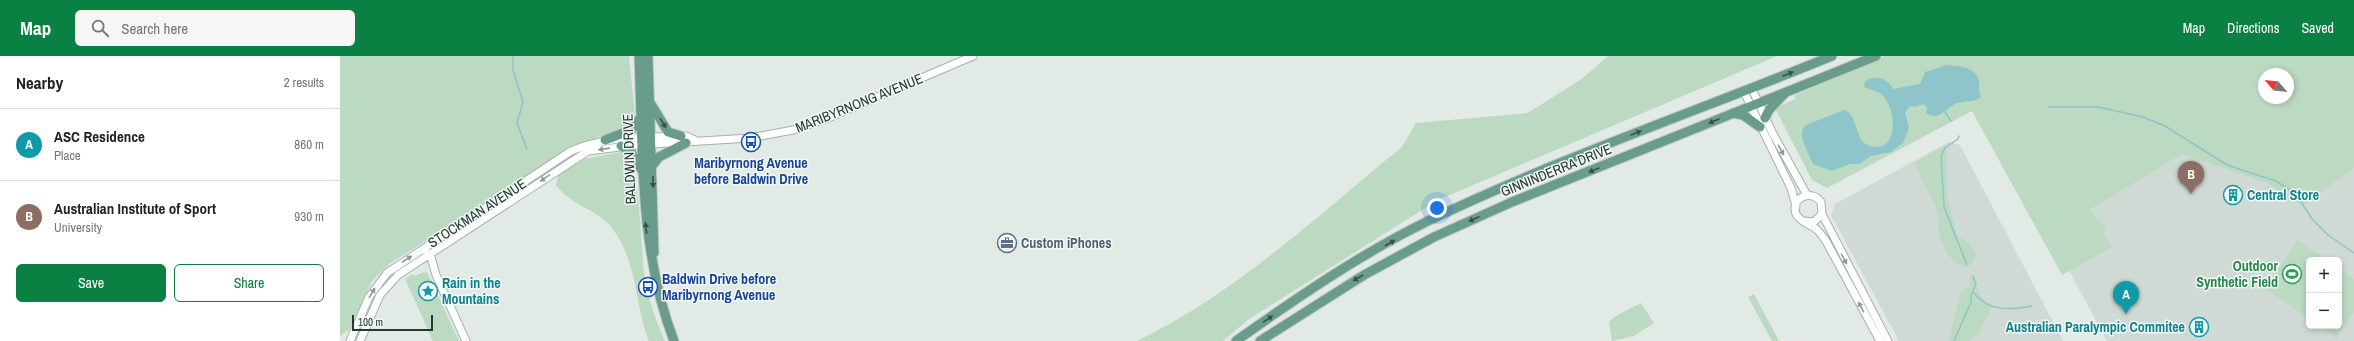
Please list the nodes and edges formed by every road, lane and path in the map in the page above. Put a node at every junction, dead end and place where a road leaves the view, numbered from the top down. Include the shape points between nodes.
1 (639, 56) edge
2 (648, 56) edge
3 (973, 56) edge
4 (1832, 56) edge
5 (1876, 56) edge
6 (1748, 90) junction
7 (1787, 92) junction
8 (650, 103) junction
9 (1754, 104) junction
10 (1733, 113) junction
11 (641, 117) junction
12 (1765, 118) junction
13 (1760, 126) junction
14 (605, 140) junction
15 (687, 140) junction
16 (647, 141) junction
17 (621, 146) junction
18 (652, 166) junction
19 (643, 174) junction
20 (1807, 195) junction
21 (1796, 206) junction
22 (1822, 214) junction
23 (1803, 221) junction
24 (421, 250) junction
25 (430, 254) junction
26 (421, 260) junction
27 (653, 260) junction
28 (436, 274) junction
29 (350, 341) edge
30 (360, 341) edge
31 (466, 341) edge
32 (674, 341) edge
33 (1236, 341) edge
34 (1260, 341) edge
35 (1883, 341) edge

1 - 11 main road, BALDWIN DRIVE
2 - 8 main road, BALDWIN DRIVE
3 - 15 street, MARIBYRNONG AVENUE via 805,126 758,137
6 -> 4 main road, GINNINDERRA DRIVE
5 - 7 main road, GINNINDERRA DRIVE
6 - 9 street
33 -> 6 main road, GINNINDERRA DRIVE via 1293,301 1427,222 1579,156
7 - 9 main road, GINNINDERRA DRIVE
7 - 12 main road via 1769,110
8 -> 15 main road via 668,132
8 - 16 main road, BALDWIN DRIVE
9 - 10 main road, GINNINDERRA DRIVE
9 - 12 street
9 - 13 street
10 - 13 main road via 1743,115
10 -> 34 main road, GINNINDERRA DRIVE via 1512,202 1434,237 1364,275
11 - 14 main road via 632,130
11 - 16 main road, BALDWIN DRIVE
12 -> 20 street
13 - 21 street via 1791,188
14 - 16 street, STOCKMAN AVENUE
14 - 24 street, STOCKMAN AVENUE via 571,151
15 - 16 street, MARIBYRNONG AVENUE
15 - 18 main road via 659,157
16 - 17 street, STOCKMAN AVENUE
16 - 18 main road, BALDWIN DRIVE
16 - 19 main road, BALDWIN DRIVE
17 - 19 main road via 631,152
17 -> 25 street, STOCKMAN AVENUE via 581,154
18 -> 27 main road, BALDWIN DRIVE via 655,241
27 -> 19 main road, BALDWIN DRIVE via 646,225
20 - 21 street via 1800,198
20 - 22 street via 1819,199 1823,206
21 - 23 street via 1797,215
22 - 23 street via 1814,222
22 -> 35 street
35 -> 23 street via 1826,242 1816,229
24 - 25 street
24 - 26 street
29 -> 24 street, STOCKMAN AVENUE via 369,296 377,284 393,268
25 - 26 street, STOCKMAN AVENUE
25 - 28 street
26 - 28 street
26 - 30 street, STOCKMAN AVENUE via 398,275 384,290
27 - 32 main road, BALDWIN DRIVE via 660,297
28 - 31 street

